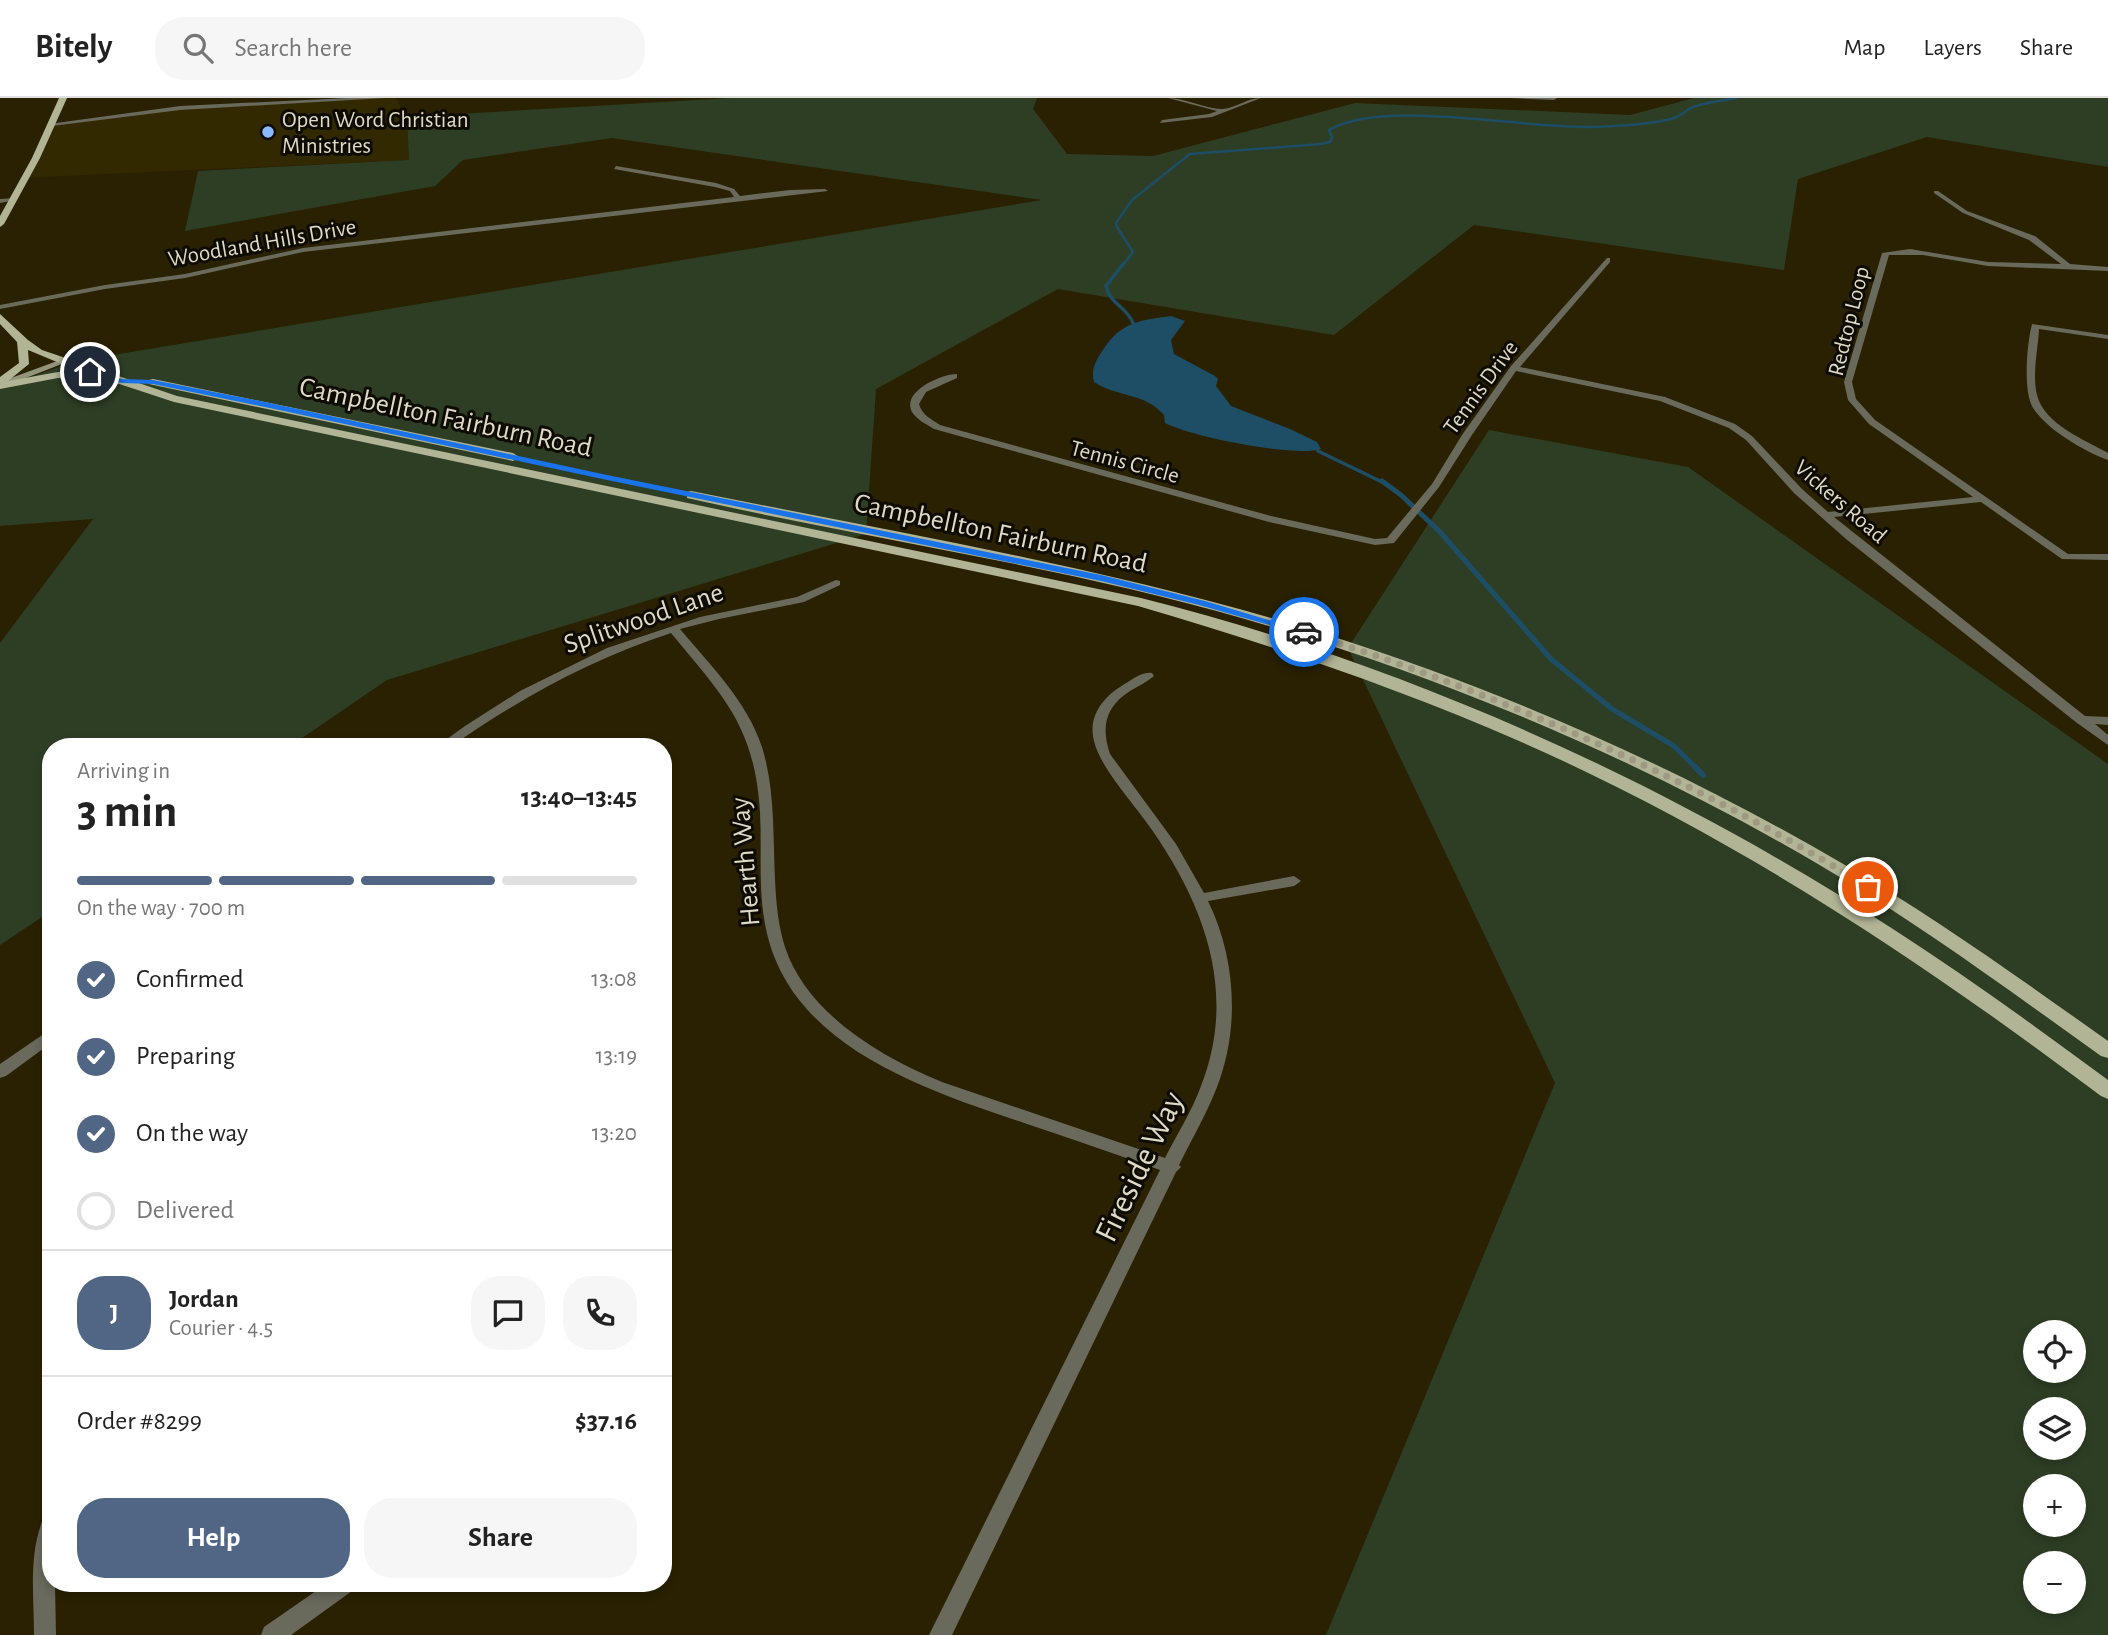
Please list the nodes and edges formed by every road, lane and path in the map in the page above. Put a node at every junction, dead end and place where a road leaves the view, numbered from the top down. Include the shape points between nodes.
1 (64, 98) edge
2 (382, 98) edge
3 (1171, 98) edge
4 (1258, 98) edge
5 (1513, 98) edge
6 (1554, 98) edge
7 (1225, 111) junction
8 (1162, 122) dead end
9 (52, 124) junction
10 (617, 168) dead end
11 (825, 191) dead end
12 (1937, 192) dead end
13 (14, 199) junction
14 (739, 199) junction
15 (0, 201) edge
16 (0, 224) edge
17 (1607, 260) dead end
18 (2066, 264) junction
19 (2108, 269) edge
20 (0, 307) edge
21 (0, 317) edge
22 (2108, 337) edge
23 (22, 341) junction
24 (63, 362) junction
25 (1514, 368) junction
26 (954, 376) dead end
27 (122, 381) junction
28 (0, 384) edge
29 (2108, 457) edge
30 (1983, 499) junction
31 (1826, 515) junction
32 (1391, 541) joint
33 (2108, 556) edge
34 (836, 583) dead end
35 (673, 628) junction
36 (1148, 676) dead end
37 (2081, 720) junction
38 (2108, 721) edge
39 (455, 738) edge
40 (2108, 741) edge
41 (1294, 881) dead end
42 (1202, 898) junction
43 (42, 1042) edge
44 (2108, 1051) edge
45 (0, 1072) edge
46 (2108, 1091) edge
47 (1171, 1167) junction
48 (44, 1592) edge
49 (333, 1592) edge
50 (45, 1635) edge
51 (272, 1635) edge
52 (940, 1635) edge

1 - 9 main road
2 - 9 street via 180,108
3 - 7 street
4 - 7 street
5 - 6 street
7 - 8 street
9 - 13 main road
10 - 14 street via 716,185 732,190
11 - 14 street, Woodland Hills Drive
12 - 18 street via 1965,212 2032,237
13 - 15 street
13 - 16 main road
14 - 20 street, Woodland Hills Drive via 303,250 185,276
17 - 25 street, Tennis Drive
18 - 19 street, Redtop Loop
18 - 30 street, Redtop Loop via 1991,264 1901,250 1885,253 1848,382 1852,400 1872,422
21 - 23 main road, Campbellton Fairburn Road
22 - 29 street via 2035,326 2032,387 2034,400 2053,424
23 - 24 main road, Campbellton Fairburn Road
23 - 28 main road via 24,364
24 - 27 main road, Campbellton Fairburn Road
24 - 28 main road
25 - 31 street, Vickers Road via 1662,399 1719,419 1749,438
25 - 32 street, Tennis Drive via 1436,485
26 - 32 street, Tennis Circle via 928,386 914,400 918,415 937,427 1269,519 1376,542
27 - 28 main road via 58,375
27 - 44 main road, Campbellton Fairburn Road via 153,382 265,404 1101,578 1357,649 1545,720 1756,822 1910,913
27 - 46 main road, Campbellton Fairburn Road via 174,399 1141,602 1365,671 1523,735 1725,836 1906,946
30 - 31 street
30 - 33 street, Redtop Loop via 2066,557
31 - 37 street, Vickers Road
34 - 35 street, Splitwood Lane via 806,598
35 - 39 street, Splitwood Lane via 552,677
35 - 47 street, Hearth Way via 734,705 755,743 764,779 772,926 784,963 805,995 849,1039 905,1073
36 - 42 street, Fireside Way via 1108,701 1098,719 1097,739
37 - 38 street
37 - 40 street, Vickers Road
41 - 42 street
42 - 47 street, Fireside Way via 1222,958 1224,1023 1210,1085
43 - 45 street
47 - 52 street, Fireside Way
48 - 50 street
49 - 51 street

